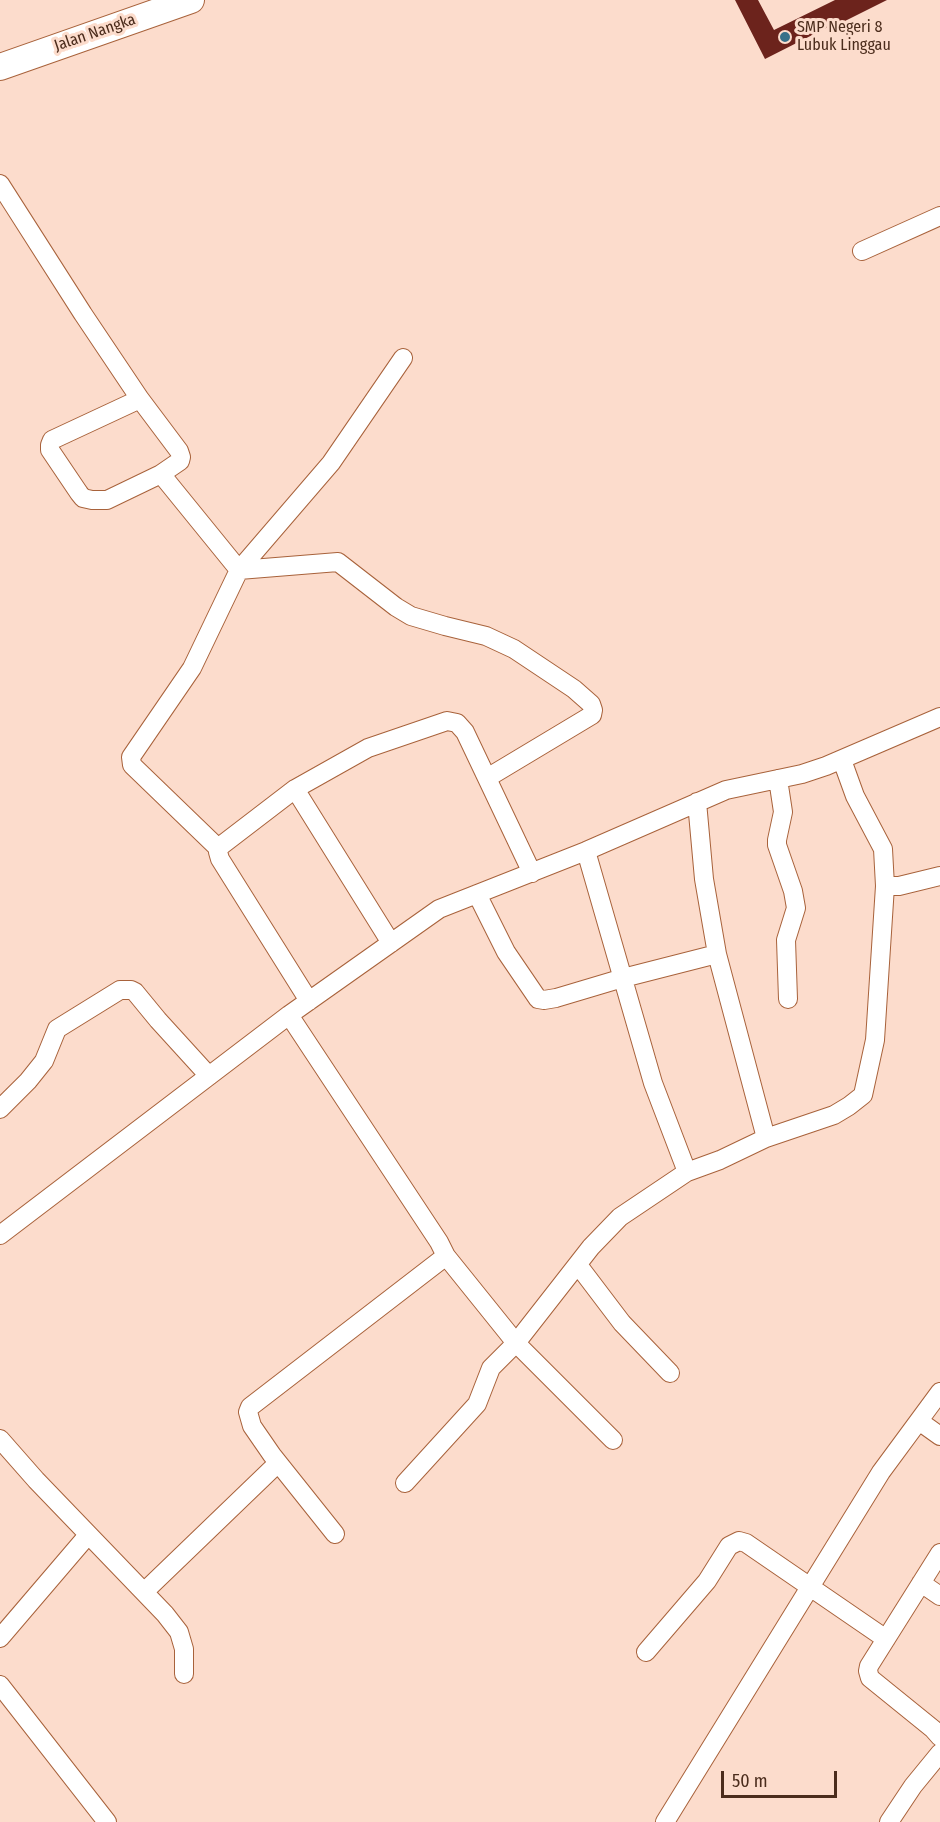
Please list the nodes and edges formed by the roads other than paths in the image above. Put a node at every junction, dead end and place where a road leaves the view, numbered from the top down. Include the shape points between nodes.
1 (191, 0) edge
2 (0, 68) edge
3 (0, 184) edge
4 (940, 216) edge
5 (862, 251) dead end
6 (403, 358) dead end
7 (140, 399) junction
8 (161, 474) junction
9 (239, 570) junction
10 (940, 717) edge
11 (842, 760) junction
12 (487, 778) junction
13 (778, 779) junction
14 (295, 789) junction
15 (697, 802) junction
16 (218, 848) junction
17 (586, 851) junction
18 (532, 873) junction
19 (940, 876) edge
20 (885, 886) junction
21 (477, 894) junction
22 (391, 943) junction
23 (717, 954) junction
24 (623, 978) junction
25 (788, 999) dead end
26 (309, 1001) junction
27 (289, 1015) junction
28 (209, 1076) junction
29 (0, 1108) edge
30 (766, 1138) junction
31 (687, 1172) junction
32 (3, 1225) edge
33 (446, 1256) junction
34 (578, 1265) junction
35 (516, 1343) junction
36 (670, 1373) dead end
37 (940, 1392) edge
38 (919, 1421) junction
39 (940, 1436) edge
40 (0, 1439) edge
41 (613, 1440) dead end
42 (278, 1463) junction
43 (405, 1484) dead end
44 (335, 1534) dead end
45 (88, 1535) junction
46 (938, 1560) edge
47 (921, 1583) junction
48 (809, 1586) junction
49 (144, 1592) junction
50 (940, 1596) edge
51 (0, 1638) edge
52 (886, 1639) junction
53 (646, 1652) dead end
54 (184, 1674) dead end
55 (0, 1685) edge
56 (940, 1737) edge
57 (940, 1753) edge
58 (107, 1822) edge
59 (665, 1822) edge
60 (889, 1822) edge

1 - 2 street, Jalan Nangka
3 - 7 street
4 - 5 street
6 - 9 street via 331,463
7 - 8 street via 181,457
7 - 8 street via 52,440 50,450 83,498 92,500 108,500
8 - 9 street
9 - 12 street via 338,562 411,616 486,636 514,649 591,704 592,716
9 - 16 street via 192,668 131,757 132,765
10 - 11 street
11 - 13 street
11 - 20 street via 855,796 883,849
12 - 14 street via 465,732 457,723 447,721 368,748
12 - 18 street
13 - 15 street via 726,790
13 - 25 street via 783,812 777,845 796,908 786,940
14 - 16 street
14 - 22 street
15 - 17 street
15 - 23 street via 704,879
16 - 26 street via 220,860
17 - 18 street
17 - 24 street
18 - 21 street
19 - 20 street
20 - 30 street via 875,1040 863,1095 834,1115
21 - 22 street via 439,909
21 - 24 street via 506,952 538,999 550,1000
22 - 26 street
23 - 24 street
23 - 30 street
24 - 31 street via 653,1083
26 - 27 street
27 - 28 street
27 - 33 street
28 - 29 street via 135,992 120,990 57,1029 44,1061
28 - 32 street
30 - 31 street
31 - 34 street via 620,1217
33 - 35 street
33 - 42 street via 250,1407 252,1426
34 - 35 street
34 - 36 street via 622,1323
35 - 41 street
35 - 43 street via 491,1368 477,1404
37 - 38 street
38 - 39 street
38 - 48 street via 881,1472
40 - 45 street
42 - 44 street
42 - 49 street
45 - 49 street
45 - 51 street
46 - 47 street
47 - 50 street
47 - 52 street
48 - 52 street
48 - 53 street via 746,1543 734,1543
48 - 59 street
49 - 54 street via 179,1632
52 - 56 street via 869,1666 870,1678
55 - 58 street
57 - 60 street

